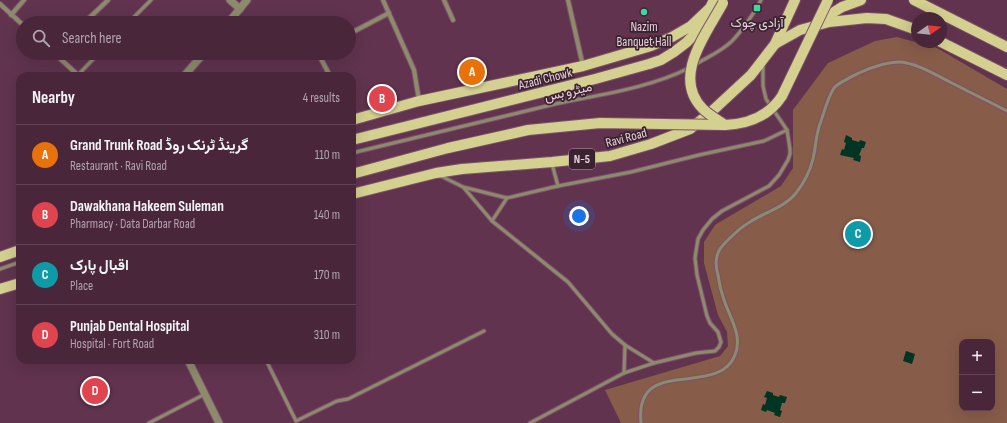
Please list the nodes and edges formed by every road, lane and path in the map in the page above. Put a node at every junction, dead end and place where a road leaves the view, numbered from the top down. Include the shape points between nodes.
1 (24, 0) edge
2 (108, 0) edge
3 (151, 0) edge
4 (230, 0) edge
5 (247, 0) edge
6 (382, 0) edge
7 (444, 0) edge
8 (568, 0) edge
9 (761, 0) edge
10 (795, 0) edge
11 (828, 0) edge
12 (861, 0) edge
13 (914, 0) edge
14 (721, 1) edge
15 (0, 4) edge
16 (240, 9) junction
17 (389, 13) junction
18 (11, 15) junction
19 (91, 16) edge
20 (135, 16) edge
21 (234, 16) edge
22 (16, 19) edge
23 (453, 20) dead end
24 (817, 22) junction
25 (911, 28) edge
26 (356, 30) edge
27 (775, 44) junction
28 (947, 45) edge
29 (1007, 46) edge
30 (61, 60) edge
31 (93, 60) edge
32 (198, 60) edge
33 (322, 60) edge
34 (763, 60) junction
35 (583, 66) junction
36 (74, 72) edge
37 (82, 72) edge
38 (187, 72) edge
39 (328, 72) edge
40 (1007, 75) edge
41 (419, 101) junction
42 (1007, 111) edge
43 (356, 119) edge
44 (725, 125) junction
45 (787, 130) junction
46 (356, 139) edge
47 (356, 152) edge
48 (552, 162) junction
49 (356, 173) edge
50 (436, 173) junction
51 (558, 186) junction
52 (463, 187) junction
53 (356, 193) edge
54 (507, 198) junction
55 (492, 221) junction
56 (16, 251) edge
57 (0, 257) edge
58 (16, 263) edge
59 (0, 269) edge
60 (16, 284) edge
61 (0, 289) edge
62 (484, 332) dead end
63 (625, 345) junction
64 (654, 363) junction
65 (190, 364) edge
66 (268, 364) edge
67 (624, 373) junction
68 (205, 394) junction
69 (149, 423) edge
70 (219, 423) edge
71 (530, 423) edge
72 (641, 423) edge

1 - 18 street
2 - 19 street
3 - 20 lane
4 - 16 street
5 - 16 street
6 - 17 street
7 - 23 street
8 - 35 street
9 - 47 lane, میٹرو بس via 732,40 714,55 672,76
10 - 27 main road, Ravi Road / N-5
11 - 24 main road, bridge
12 - 24 main road via 842,7
13 - 29 main road
14 - 35 main road via 691,26 672,37 651,46
14 - 44 main road, bridge via 695,55 690,79 699,104
14 - 46 main road, Azadi Chowk, bridge via 687,42 661,60
15 - 18 street
16 - 21 street
17 - 26 street
17 - 41 street via 414,70
18 - 22 street
24 - 44 main road, bridge via 777,104 755,119
25 - 27 main road via 886,19 828,22 800,30
27 - 34 main road, Ravi Road / N-5
28 - 40 main road
30 - 36 street
31 - 37 lane
32 - 38 street
33 - 39 street
34 - 45 lane via 766,99
34 - 48 main road, Ravi Road / N-5 via 751,75 690,129 610,156
35 - 41 main road
41 - 43 main road
42 - 72 lane via 921,68 899,62 875,66 834,87 820,124 813,160 794,196 738,231 718,253 716,266 719,283 737,332 735,356 729,366 720,371 700,378 662,382 653,387 642,403
44 - 49 main road, bridge via 600,123 528,130
45 - 51 lane via 764,141
45 - 64 lane via 790,154 779,175 769,186 712,219 698,239 697,275 707,316 722,342 715,351
48 - 50 main road, Ravi Road / N-5
48 - 51 lane
50 - 52 lane
50 - 53 main road, Ravi Road / N-5
51 - 54 lane
52 - 54 lane
52 - 55 lane
54 - 55 lane
55 - 63 lane via 568,282 612,334
56 - 57 main road
58 - 59 lane
60 - 61 main road
62 - 66 lane via 348,399 337,401 296,421
63 - 64 lane
63 - 67 lane
64 - 67 lane
65 - 68 street
67 - 71 lane
68 - 69 lane
68 - 70 street

